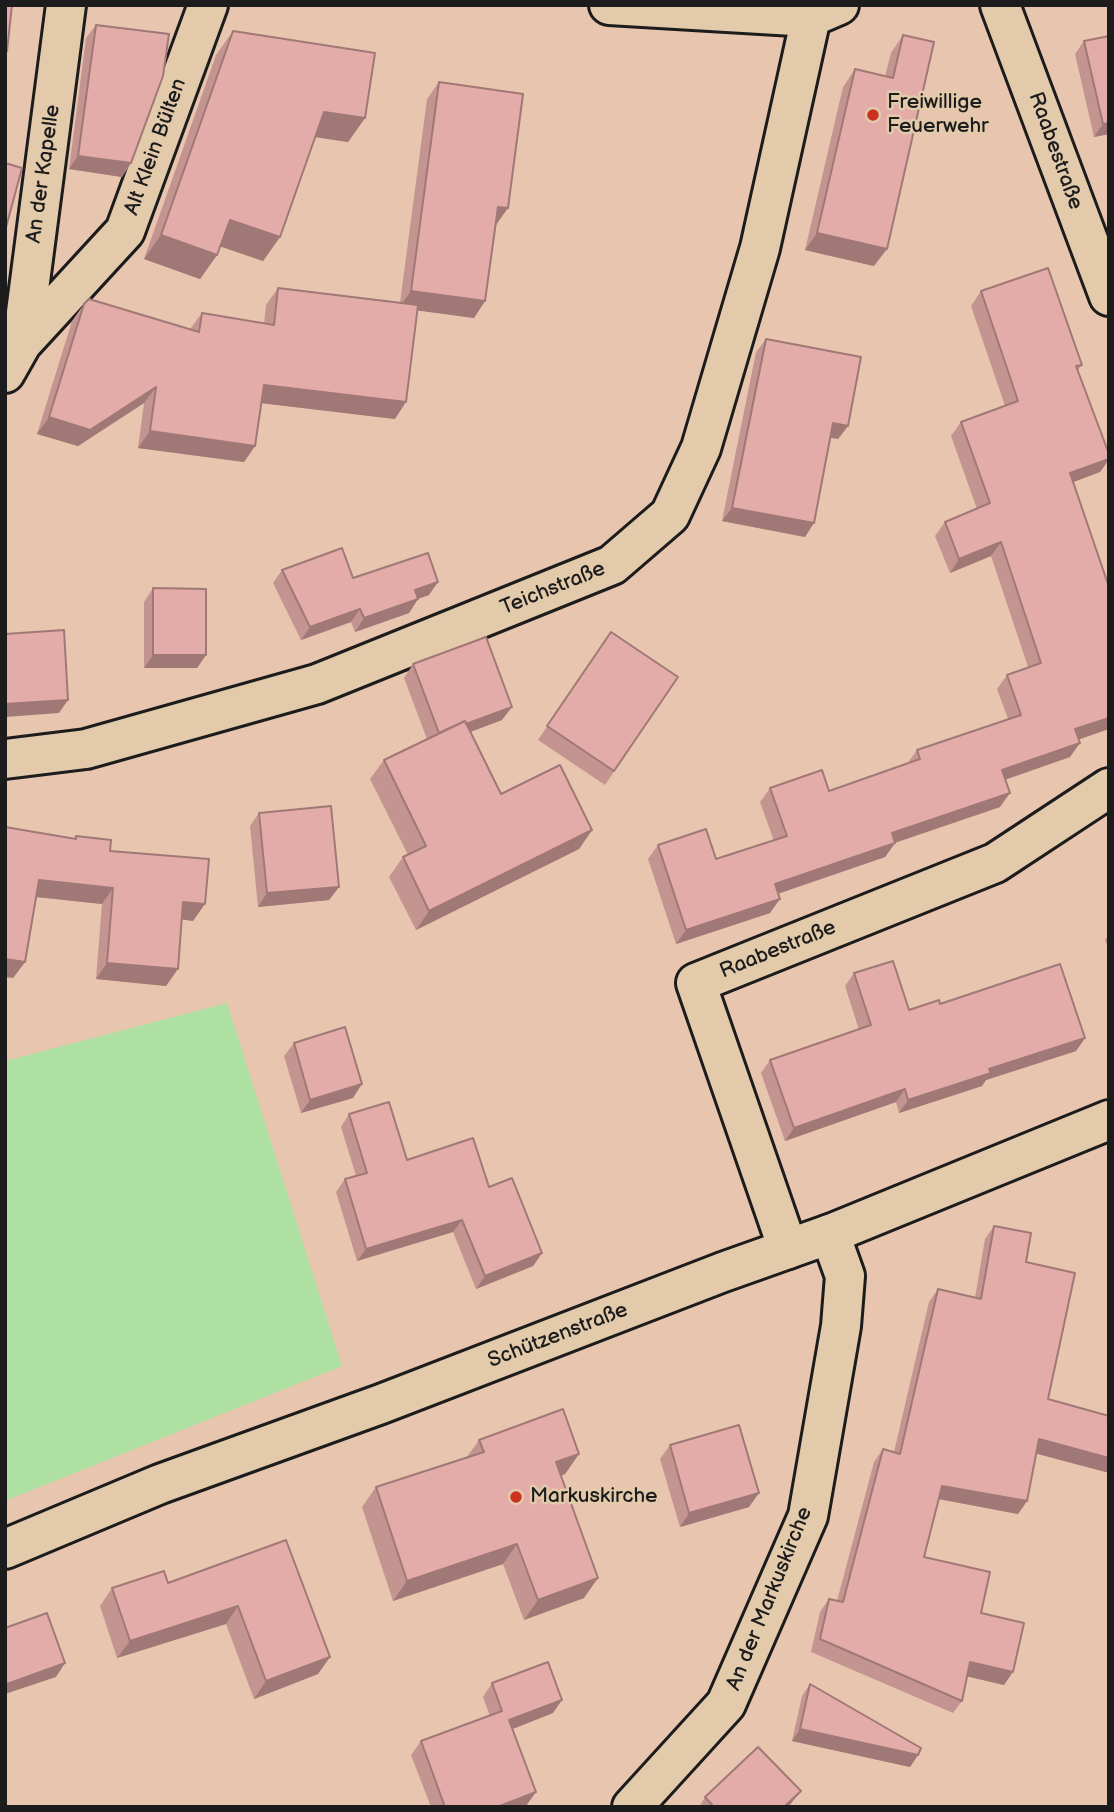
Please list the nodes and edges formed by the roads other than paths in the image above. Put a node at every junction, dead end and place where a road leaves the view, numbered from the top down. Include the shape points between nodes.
1 (66, 5) edge
2 (208, 5) edge
3 (609, 5) edge
4 (1000, 5) edge
5 (825, 11) edge
6 (1109, 296) edge
7 (14, 358) edge
8 (5, 759) edge
9 (1109, 788) edge
10 (1109, 1120) edge
11 (831, 1234) junction
12 (788, 1249) junction
13 (5, 1549) edge
14 (632, 1807) edge

1 - 7 street, An der Kapelle
2 - 7 street, Alt Klein Bülten via 125,231
3 - 5 street
4 - 6 street, Raabestraße
5 - 8 street, Teichstraße via 701,448 670,515 612,565 317,684 86,749
9 - 12 street, Raabestraße via 995,863 696,983
10 - 11 street, Schützenstraße
11 - 12 street, Schützenstraße
11 - 14 street, An der Markuskirche via 845,1276 841,1326 808,1516 726,1704
12 - 13 street, Schützenstraße via 160,1484

